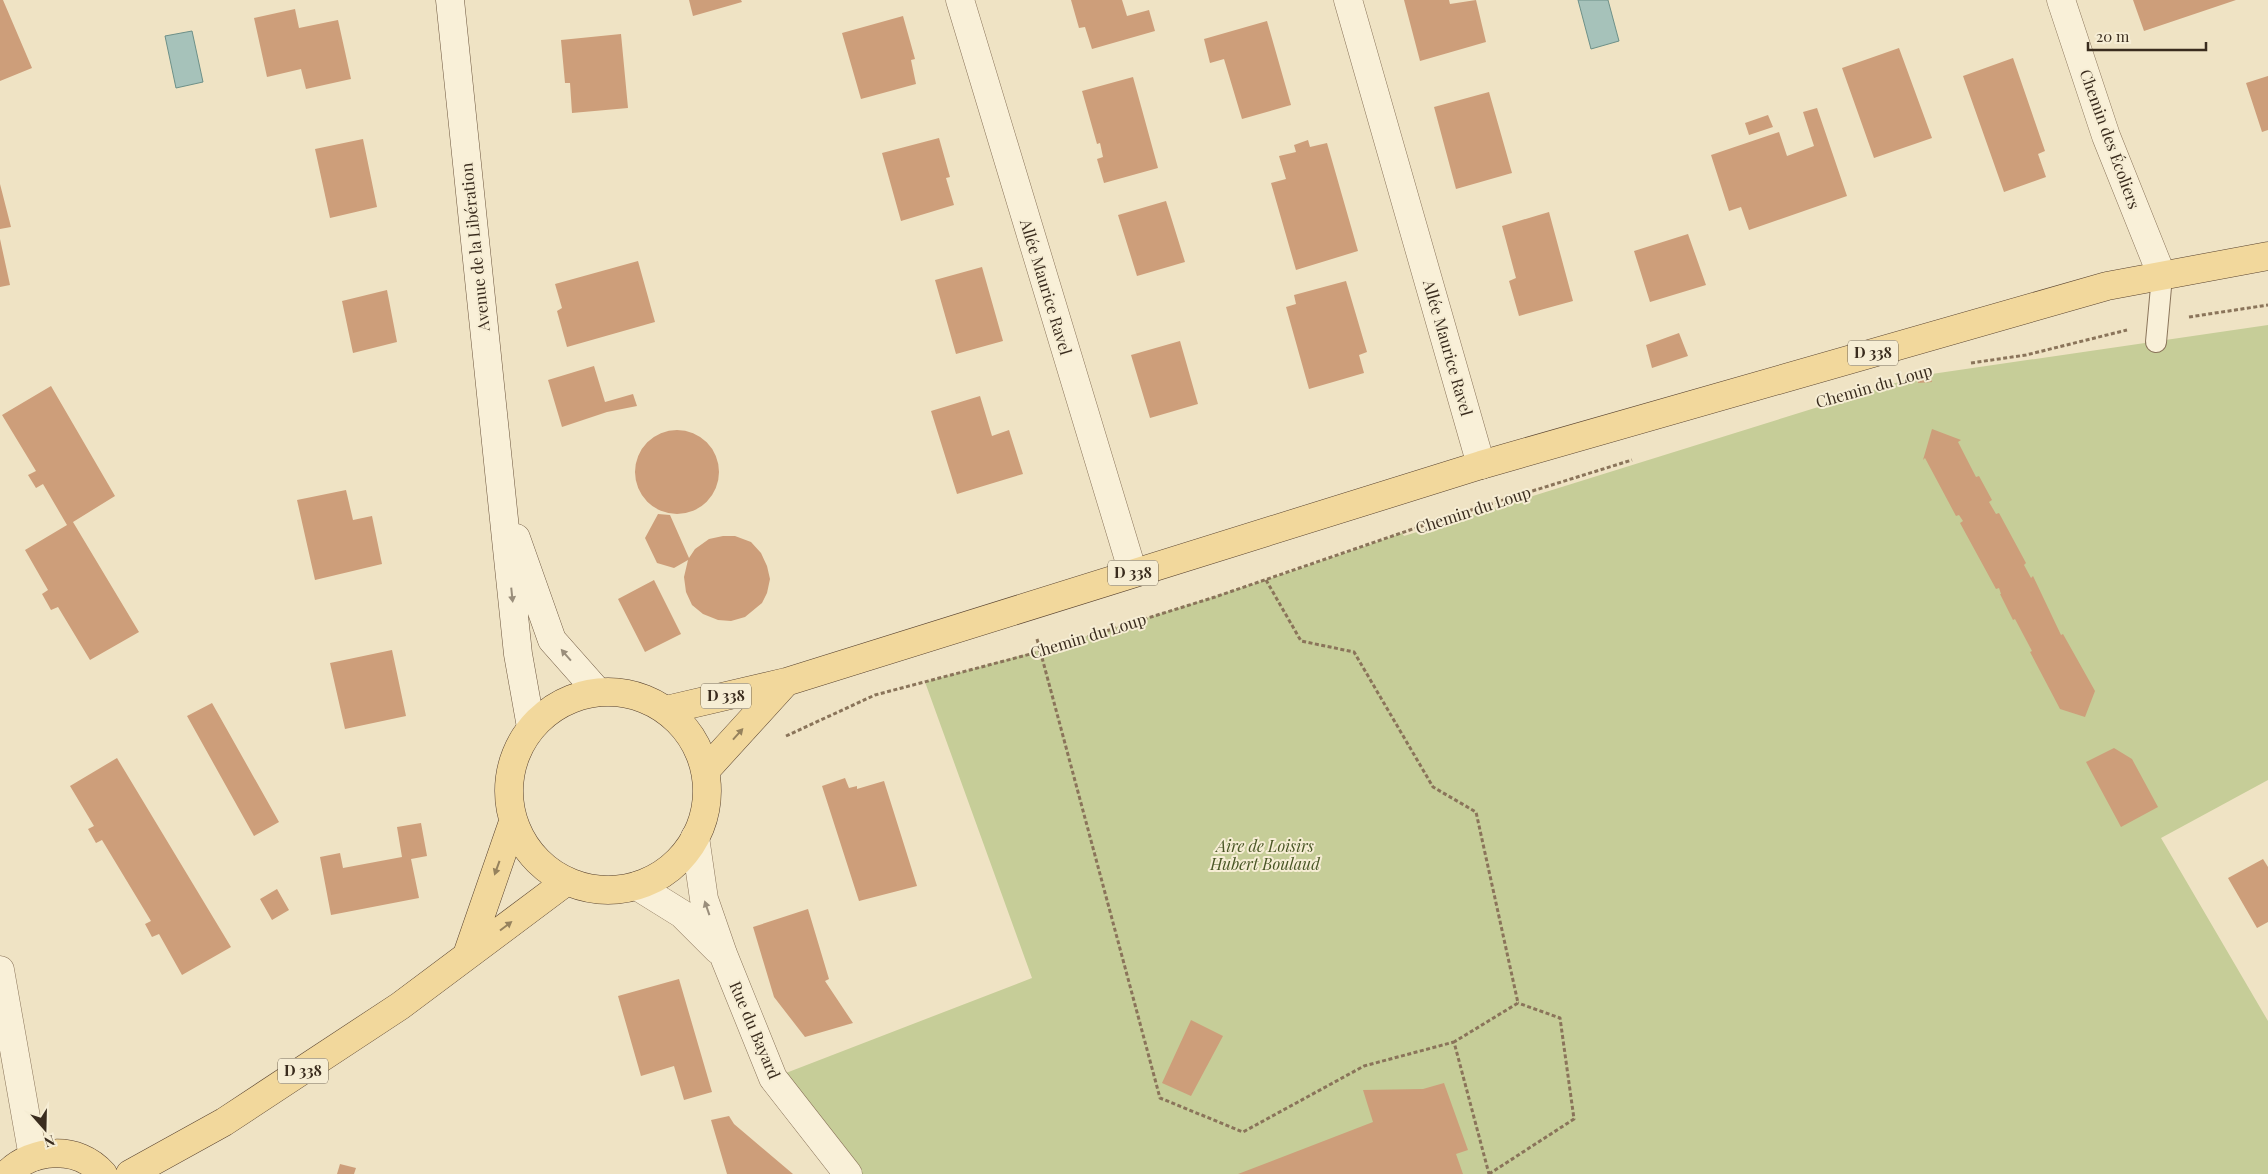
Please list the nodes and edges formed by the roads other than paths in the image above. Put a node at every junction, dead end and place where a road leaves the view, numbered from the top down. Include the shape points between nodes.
1 (450, 0) edge
2 (960, 0) edge
3 (1348, 0) edge
4 (2061, 0) edge
5 (2268, 256) edge
6 (2162, 276) junction
7 (2157, 332) road end
8 (1481, 464) junction
9 (501, 495) junction
10 (1133, 573) junction
11 (786, 682) junction
12 (598, 692) junction
13 (666, 710) junction
14 (531, 727) junction
15 (705, 771) junction
16 (514, 822) junction
17 (695, 837) junction
18 (567, 881) junction
19 (637, 886) junction
20 (723, 954) junction
21 (467, 955) junction
22 (0, 970) edge
23 (33, 1157) junction
24 (7, 1174) edge
25 (104, 1174) edge
26 (130, 1174) edge
27 (848, 1174) edge

1 - 9 street, Avenue de la Libération
2 - 10 street, Allée Maurice Ravel
3 - 8 street, Allée Maurice Ravel
4 - 6 street, Chemin des Écoliers via 2106,136
5 - 6 main road, Chemin du Loup / D 338
6 - 7 lane
6 - 8 main road, Chemin du Loup / D 338 via 2107,286
8 - 10 main road, Chemin du Loup / D 338
12 -> 9 street, Avenue de la Libération via 552,640
9 -> 14 street, Avenue de la Libération via 518,654
10 - 11 main road, Chemin du Loup / D 338
11 - 13 main road, Chemin du Loup / D 338
15 -> 11 main road, D 338
12 - 13 main road via 622,693 645,699
12 - 14 main road via 573,698 550,710
13 - 15 main road via 684,727 697,748
14 - 16 main road via 514,756 508,790
15 - 17 main road via 707,794
16 - 18 main road via 525,847 544,867
16 -> 21 main road
17 - 19 main road via 680,858
20 -> 17 street, Rue du Bayard via 704,899
18 - 19 main road via 590,888
21 -> 18 main road, D 338
19 - 20 street, Rue du Bayard via 682,914
20 - 27 street, Rue du Bayard via 773,1078
21 - 26 main road, D 338 via 400,1006 224,1122
22 - 23 street
23 - 24 main road
23 - 25 main road via 55,1153 78,1156

